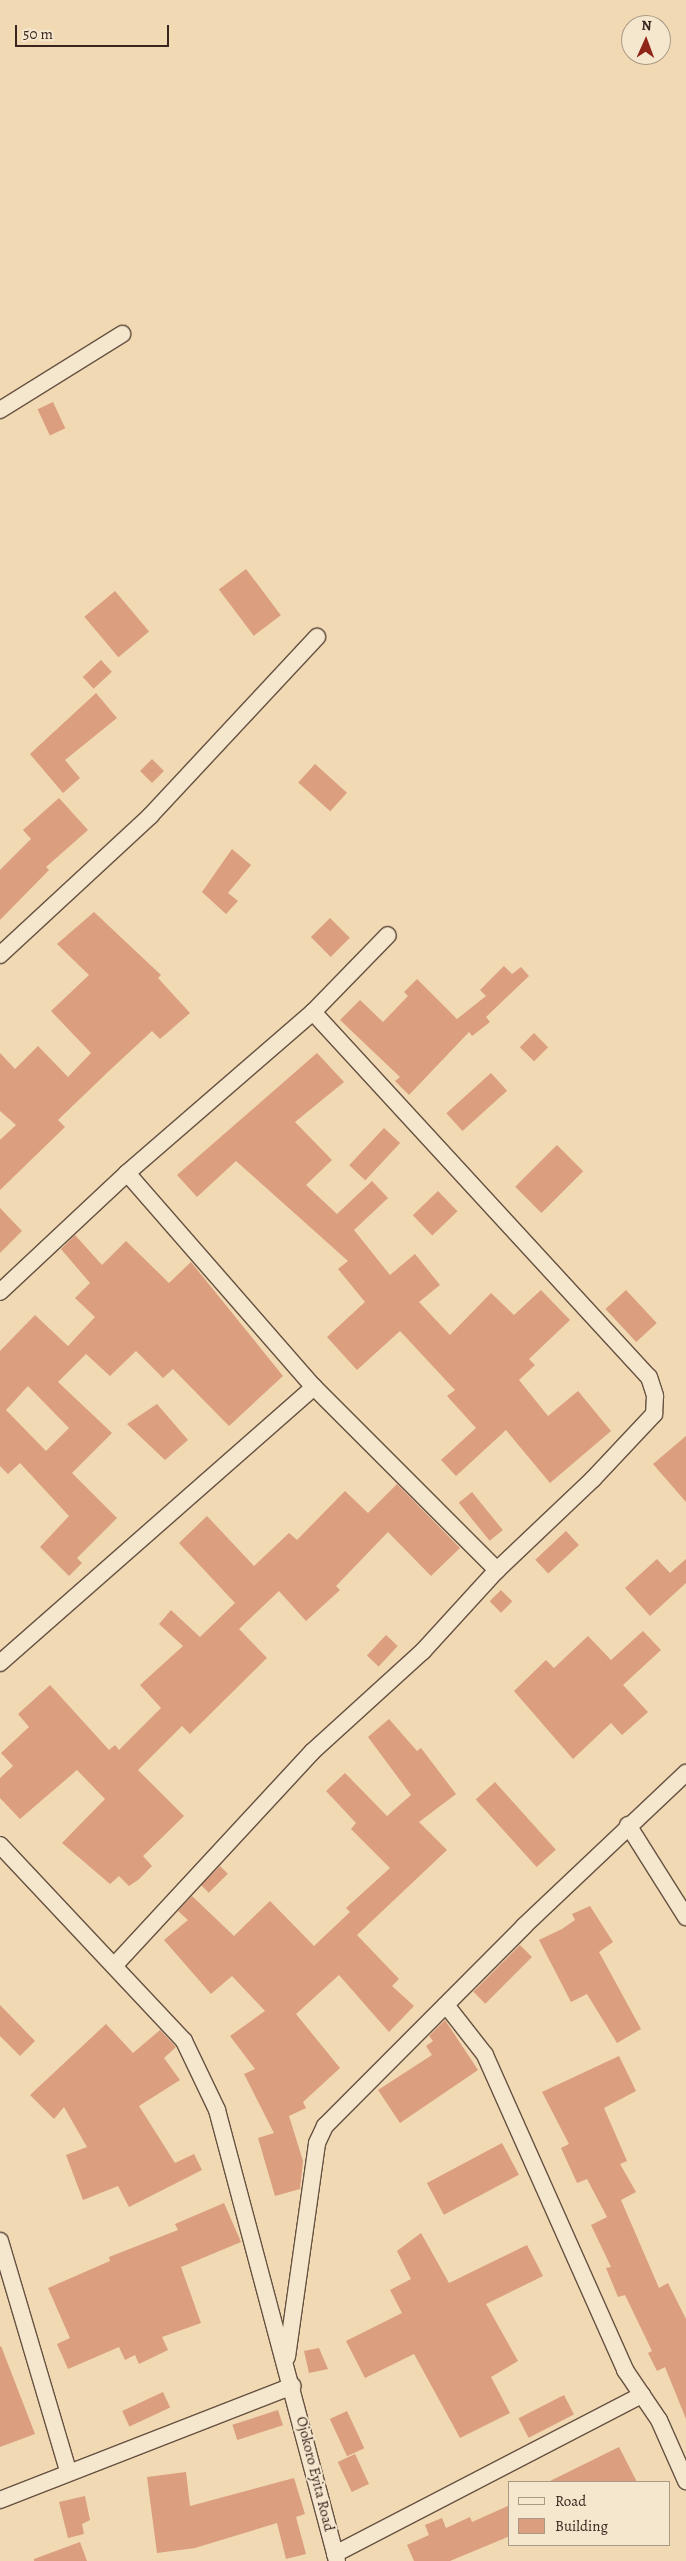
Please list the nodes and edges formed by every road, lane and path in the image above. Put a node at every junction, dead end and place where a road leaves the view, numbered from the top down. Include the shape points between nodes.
1 (122, 334) dead end
2 (0, 410) edge
3 (317, 637) dead end
4 (388, 934) dead end
5 (0, 955) edge
6 (313, 1012) junction
7 (127, 1173) junction
8 (0, 1292) edge
9 (314, 1387) junction
10 (497, 1570) junction
11 (0, 1663) edge
12 (686, 1773) edge
13 (628, 1825) junction
14 (0, 1845) edge
15 (686, 1918) edge
16 (115, 1965) junction
17 (446, 2005) junction
18 (0, 2241) edge
19 (286, 2362) junction
20 (294, 2386) junction
21 (642, 2395) junction
22 (68, 2471) junction
23 (686, 2481) edge
24 (0, 2500) edge
25 (336, 2557) edge

1 - 2 street
3 - 5 street via 150,816
4 - 6 street
6 - 7 street
6 - 10 street via 649,1377 654,1414
7 - 8 street
7 - 9 street
9 - 10 street
9 - 11 street
10 - 16 street via 422,1651 313,1751
12 - 13 street
13 - 15 street
13 - 17 street
14 - 16 street, Ojokoro Eyita Road
16 - 19 street, Ojokoro Eyita Road via 184,2041 217,2110
17 - 19 street via 325,2126 316,2152
17 - 21 street via 485,2055 625,2370
18 - 22 street
19 - 20 street, Ojokoro Eyita Road
20 - 22 street
20 - 25 street, Ojokoro Eyita Road
21 - 23 street
21 - 25 street
22 - 24 street

